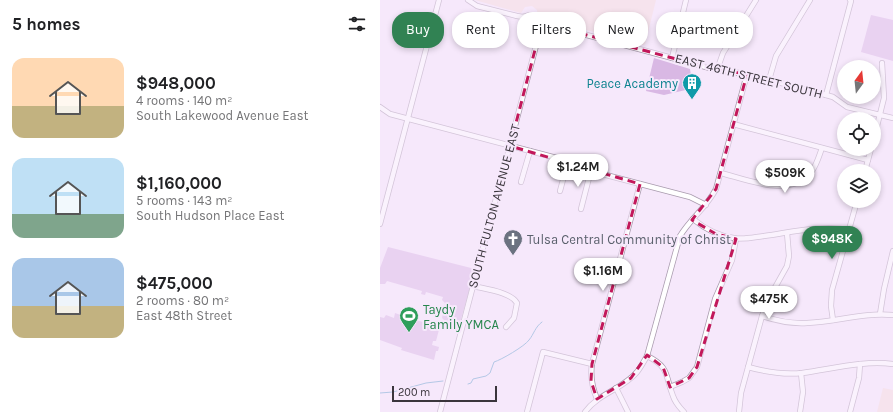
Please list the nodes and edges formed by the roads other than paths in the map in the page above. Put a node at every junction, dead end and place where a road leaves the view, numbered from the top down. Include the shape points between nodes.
1 (439, 0) edge
2 (468, 0) edge
3 (686, 0) edge
4 (756, 0) edge
5 (810, 0) edge
6 (850, 0) edge
7 (517, 16) edge
8 (586, 35) edge
9 (535, 48) edge
10 (672, 58) junction
11 (882, 63) dead end
12 (717, 70) junction
13 (746, 74) junction
14 (769, 80) junction
15 (826, 94) junction
16 (380, 107) edge
17 (868, 112) edge
18 (881, 112) edge
19 (881, 115) edge
20 (893, 118) edge
21 (408, 119) junction
22 (733, 124) junction
23 (510, 146) junction
24 (822, 148) junction
25 (530, 151) junction
26 (869, 156) edge
27 (868, 160) junction
28 (568, 161) junction
29 (867, 164) edge
30 (591, 170) junction
31 (721, 173) junction
32 (522, 182) dead end
33 (640, 184) junction
34 (560, 191) dead end
35 (706, 205) junction
36 (855, 208) edge
37 (580, 209) dead end
38 (693, 219) junction
39 (380, 224) edge
40 (850, 230) junction
41 (787, 232) junction
42 (736, 239) junction
43 (893, 251) edge
44 (473, 286) junction
45 (880, 314) junction
46 (893, 315) edge
47 (762, 316) junction
48 (833, 320) junction
49 (506, 327) dead end
50 (647, 356) junction
51 (592, 364) junction
52 (860, 364) junction
53 (893, 364) edge
54 (748, 367) junction
55 (801, 373) junction
56 (670, 387) junction
57 (616, 388) junction
58 (597, 398) junction
59 (440, 412) edge
60 (527, 412) edge
61 (585, 412) edge
62 (628, 412) edge
63 (684, 412) edge
64 (739, 412) edge
65 (800, 412) edge
66 (850, 412) edge

1 - 21 street
2 - 7 street, EAST 46TH STREET SOUTH via 477,6
3 - 10 street
4 - 12 street via 723,52
5 - 14 street via 776,56
6 - 15 street
8 - 10 street, EAST 46TH STREET SOUTH
9 - 23 street, SOUTH FULTON AVENUE EAST
10 - 12 street, EAST 46TH STREET SOUTH
11 - 18 street via 884,98
12 - 13 street, EAST 46TH STREET SOUTH
13 - 14 street, EAST 46TH STREET SOUTH
13 - 22 street
14 - 15 street, EAST 46TH STREET SOUTH
15 - 17 street, EAST 46TH STREET SOUTH via 847,107
16 - 21 street via 390,114
19 - 20 street, EAST 46TH STREET SOUTH
21 - 23 street
21 - 39 street
22 - 24 street
22 - 31 street
23 - 25 street
23 - 44 street, SOUTH FULTON AVENUE EAST
24 - 27 street
24 - 31 street via 818,162 809,175 790,185 767,185
25 - 28 street
25 - 32 street
26 - 27 street
27 - 29 street
28 - 30 street
28 - 34 street
30 - 33 street
30 - 37 street
31 - 35 street via 716,189
33 - 35 street via 690,197
33 - 51 street
35 - 38 street
36 - 40 street
38 - 42 street via 705,229
38 - 50 street via 680,236
40 - 41 street via 818,228
40 - 48 street via 832,290
41 - 42 street
41 - 47 street via 787,266
42 - 56 street via 732,260 715,299 696,367 689,378
43 - 45 street
44 - 49 street via 506,294 515,299 517,303 514,318
44 - 59 street, SOUTH FULTON AVENUE EAST
45 - 46 street
45 - 48 street
47 - 48 street via 796,323
47 - 54 street
50 - 56 street via 663,367
50 - 57 street via 637,372
51 - 58 street via 591,381
51 - 60 street via 543,352
52 - 53 street
52 - 55 street
52 - 66 street via 860,378
54 - 55 street via 774,373
54 - 64 street
55 - 65 street via 803,392
56 - 63 street via 676,403
57 - 58 street
57 - 62 street
58 - 61 street

